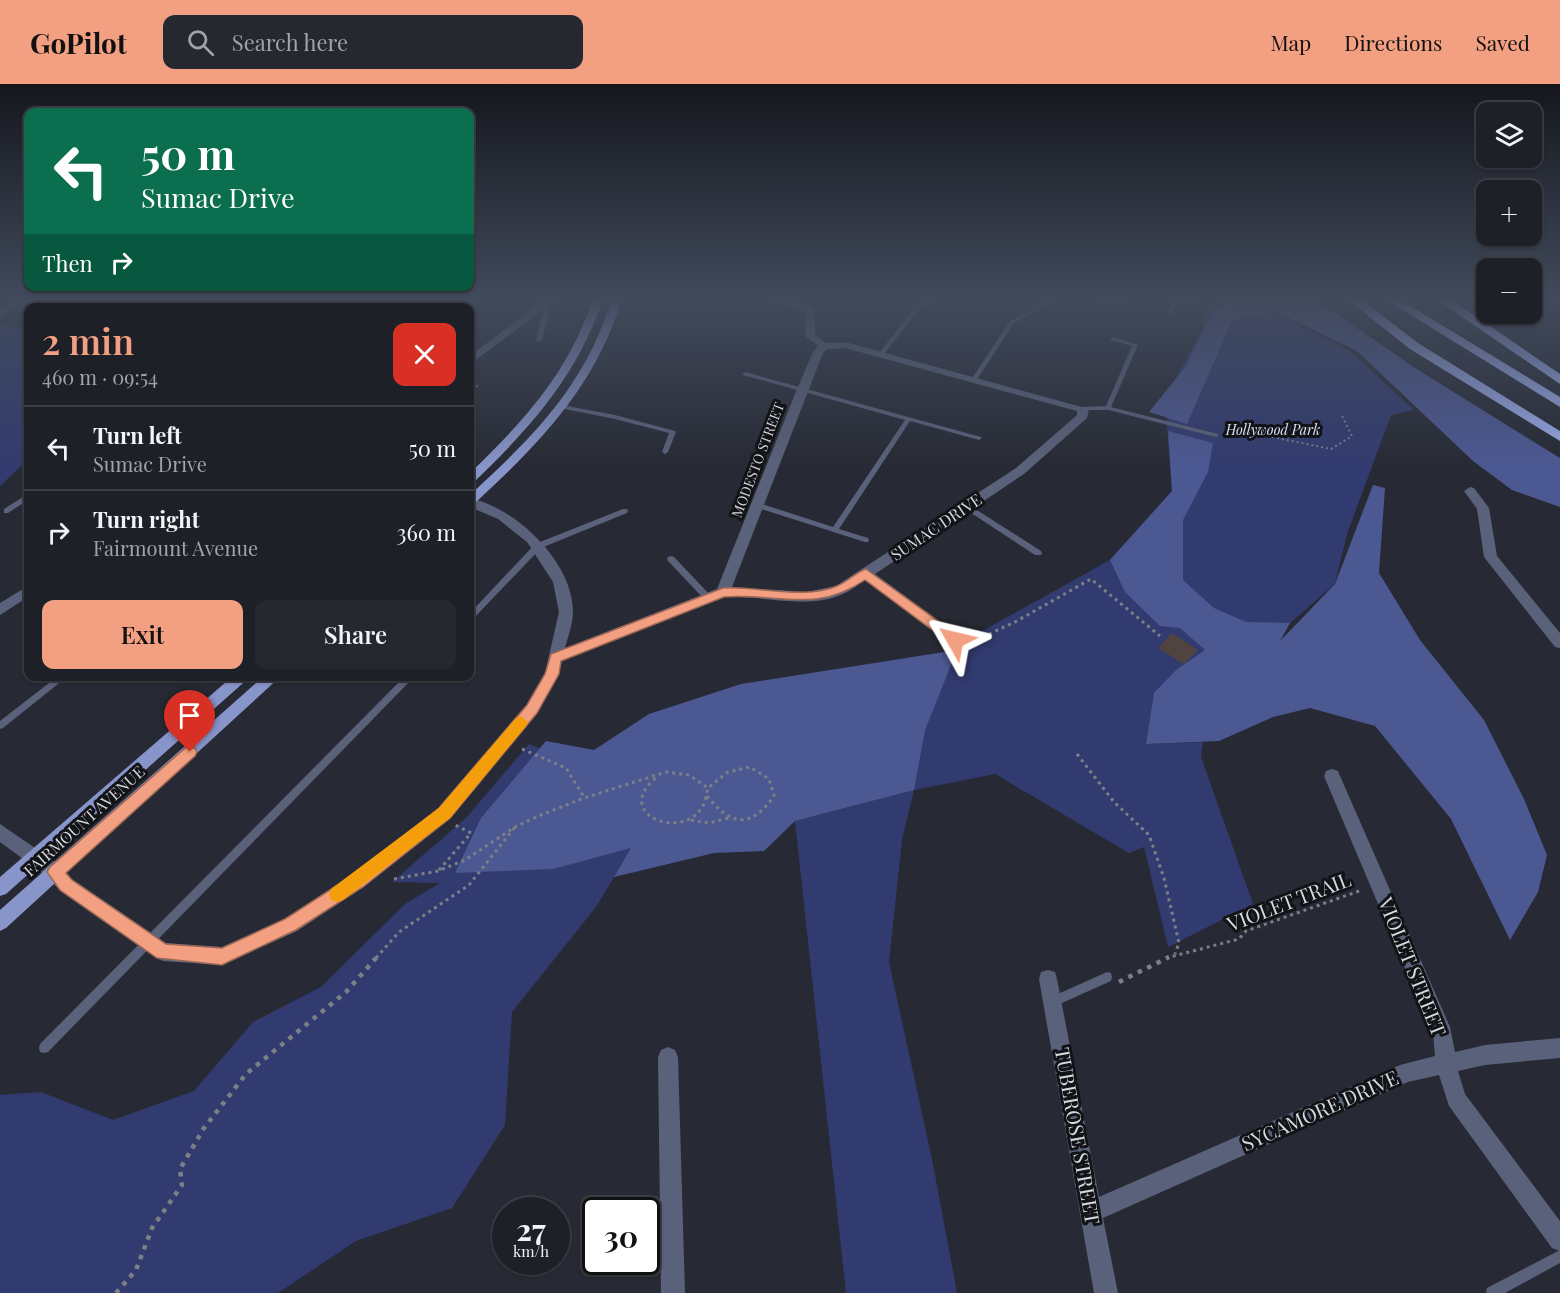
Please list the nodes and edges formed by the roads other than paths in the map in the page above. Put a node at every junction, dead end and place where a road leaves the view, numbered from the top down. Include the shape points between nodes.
1 (577, 355) edge
2 (594, 355) edge
3 (817, 355) edge
4 (886, 355) edge
5 (990, 355) edge
6 (1131, 355) edge
7 (1429, 355) edge
8 (1483, 355) edge
9 (1524, 355) edge
10 (745, 374) dead end
11 (974, 380) junction
12 (1560, 380) edge
13 (802, 389) junction
14 (1560, 403) edge
15 (561, 407) junction
16 (1108, 408) junction
17 (1083, 409) junction
18 (909, 418) junction
19 (1216, 435) dead end
20 (1560, 437) edge
21 (979, 438) dead end
22 (665, 452) dead end
23 (474, 475) edge
24 (1470, 491) dead end
25 (474, 498) edge
26 (24, 500) edge
27 (474, 504) edge
28 (757, 505) junction
29 (967, 507) junction
30 (625, 511) dead end
31 (6, 512) dead end
32 (834, 530) junction
33 (866, 540) dead end
34 (538, 546) junction
35 (1038, 553) dead end
36 (671, 559) dead end
37 (866, 574) junction
38 (723, 592) junction
39 (24, 594) edge
40 (708, 598) junction
41 (0, 610) edge
42 (474, 613) edge
43 (955, 640) road end
44 (1560, 644) edge
45 (555, 658) junction
46 (58, 681) edge
47 (238, 681) edge
48 (268, 681) edge
49 (406, 681) edge
50 (0, 726) edge
51 (1332, 776) dead end
52 (0, 832) edge
53 (34, 858) junction
54 (55, 872) junction
55 (0, 888) edge
56 (0, 922) edge
57 (148, 943) junction
58 (1107, 977) road end
59 (1048, 980) dead end
60 (1053, 1002) junction
61 (44, 1048) dead end
62 (1560, 1048) edge
63 (668, 1057) dead end
64 (1446, 1064) junction
65 (1091, 1212) junction
66 (1560, 1240) edge
67 (1560, 1257) edge
68 (674, 1293) edge
69 (1107, 1293) edge
70 (1492, 1293) edge

1 - 23 main road via 565,376
2 - 15 main road
3 - 13 street, MODESTO STREET
4 - 11 street
5 - 11 lane
6 - 16 lane
7 - 20 highway
8 - 14 highway
9 - 12 highway
10 - 13 lane
11 - 17 street
13 - 18 lane
13 - 28 street, MODESTO STREET
15 - 22 lane via 673,432
15 - 25 main road via 524,452
16 - 17 lane
16 - 19 lane
17 - 29 street, SUMAC DRIVE via 1083,416 1020,471
18 - 21 lane
18 - 32 lane
24 - 44 street via 1483,508 1491,557
26 - 31 lane
27 - 34 street via 502,516
28 - 32 lane
28 - 38 street, MODESTO STREET
29 - 35 lane
29 - 37 street, SUMAC DRIVE
30 - 34 lane
32 - 33 lane
34 - 42 lane
34 - 45 street via 560,581 566,612
36 - 40 lane
37 - 38 street, SUMAC DRIVE via 840,590 806,597
37 - 43 street
38 - 40 street, SUMAC DRIVE
39 - 41 street
40 - 45 street, SUMAC DRIVE
45 - 57 street via 552,674 532,709 445,813 357,882 291,925 222,956 163,952
46 - 50 lane
47 - 53 main road, FAIRMOUNT AVENUE
48 - 54 main road, FAIRMOUNT AVENUE
49 - 57 lane
51 - 64 street, VIOLET STREET via 1443,1034
52 - 53 street
53 - 54 street
53 - 55 main road, FAIRMOUNT AVENUE
54 - 56 main road, FAIRMOUNT AVENUE
54 - 57 street via 66,885
57 - 61 lane
58 - 60 lane
59 - 60 street, TUBEROSE STREET
60 - 65 street, TUBEROSE STREET
62 - 64 street, SYCAMORE DRIVE via 1485,1055
63 - 68 street
64 - 65 street, SYCAMORE DRIVE via 1407,1072
64 - 66 street, VIOLET STREET via 1456,1099
65 - 69 street, TUBEROSE STREET
67 - 70 lane

